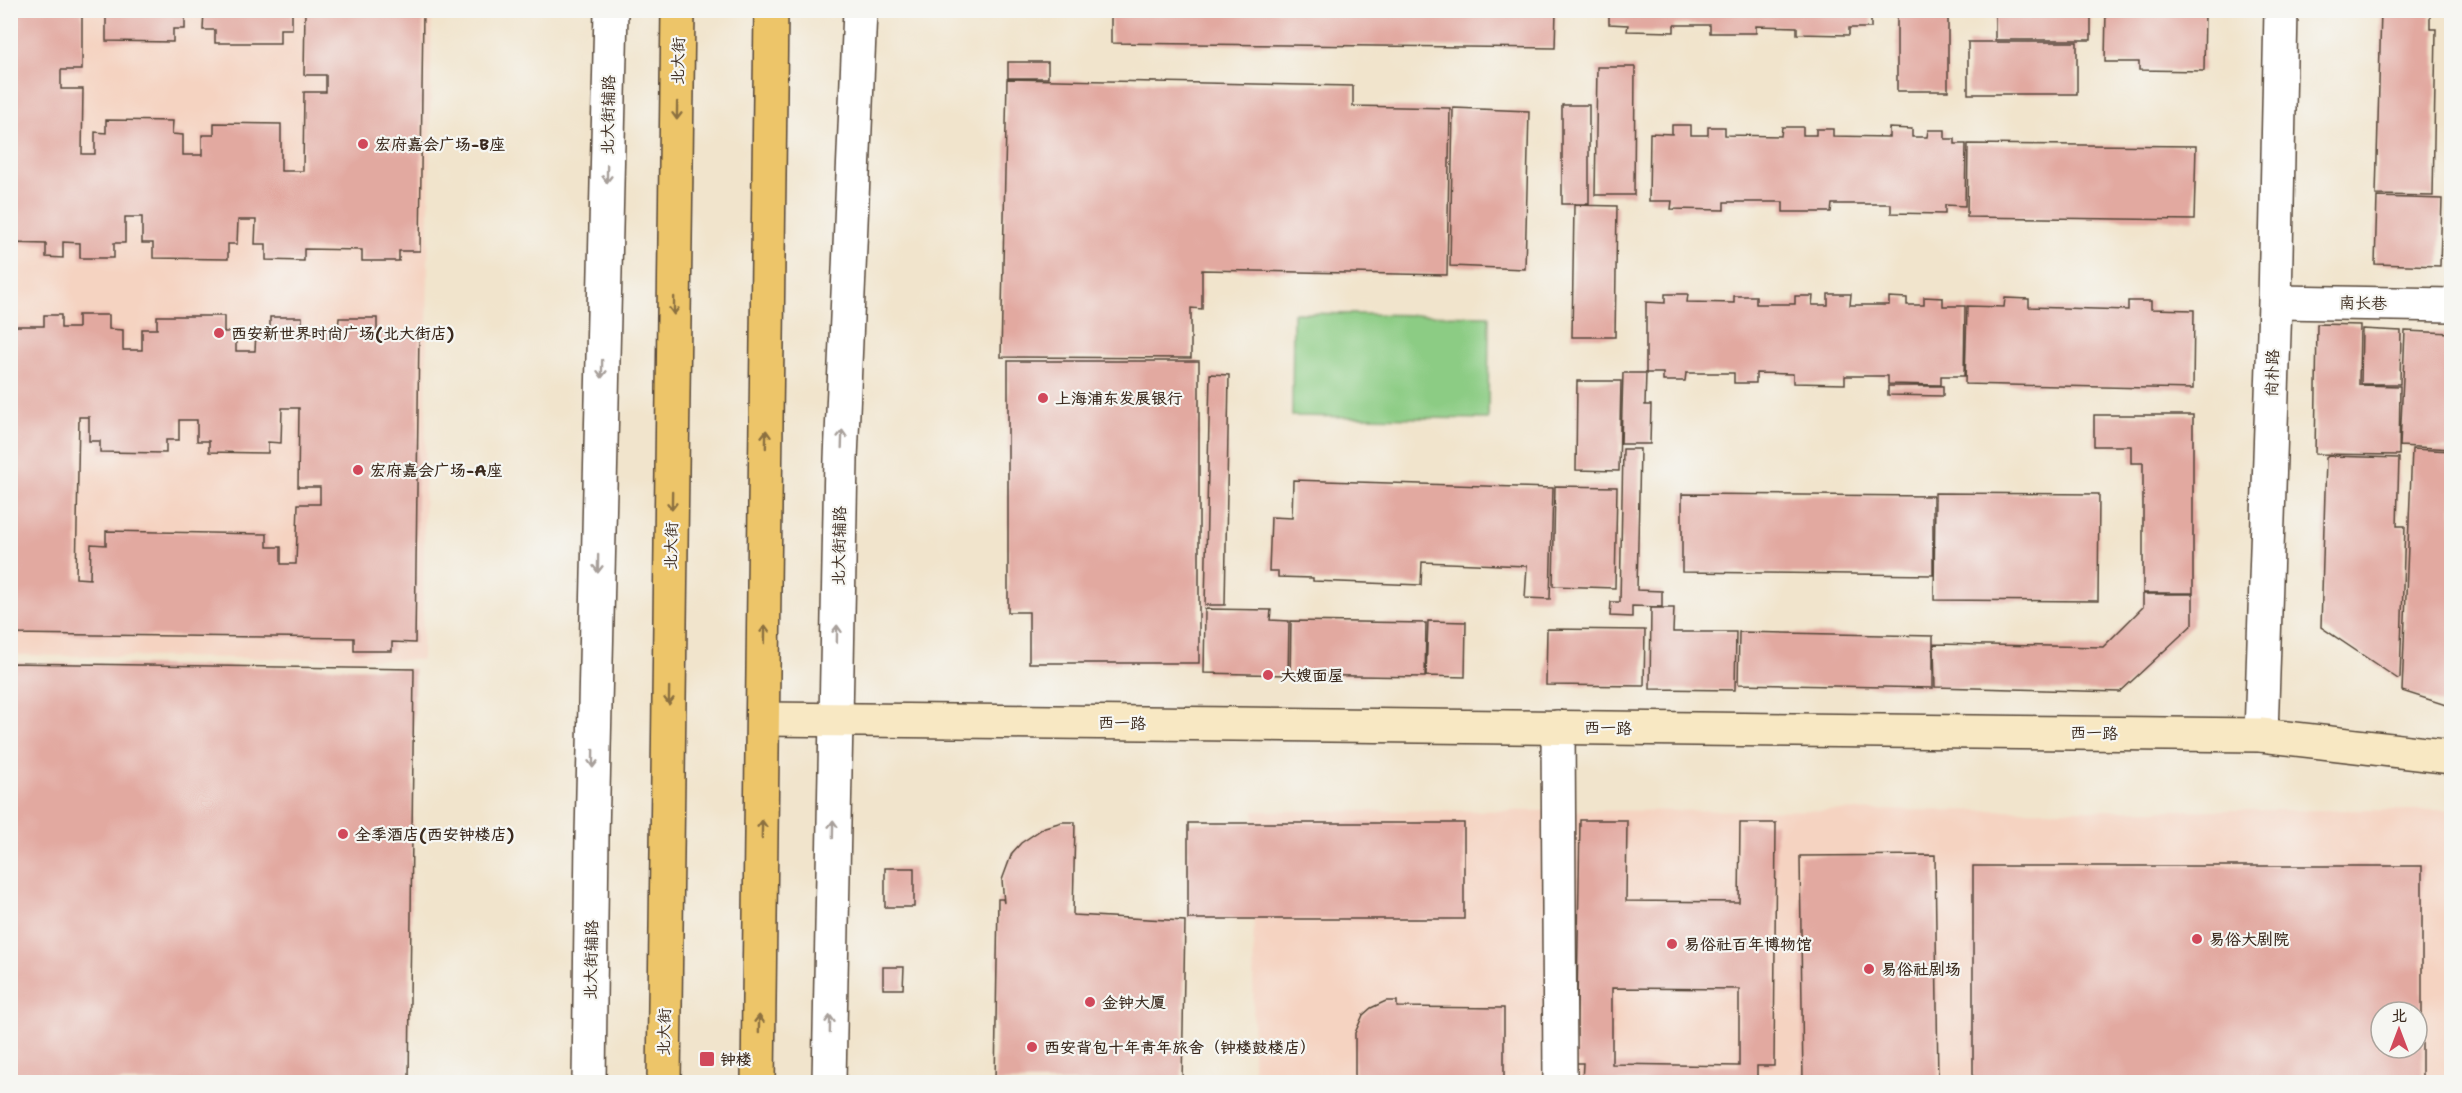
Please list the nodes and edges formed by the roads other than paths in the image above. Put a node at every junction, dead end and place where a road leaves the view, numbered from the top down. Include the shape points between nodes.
1 (611, 10) edge
2 (678, 10) edge
3 (771, 10) edge
4 (860, 10) edge
5 (2281, 10) edge
6 (2275, 302) junction
7 (2451, 305) edge
8 (764, 719) junction
9 (835, 720) junction
10 (1558, 728) junction
11 (2261, 735) junction
12 (2451, 757) edge
13 (590, 1083) edge
14 (664, 1083) edge
15 (758, 1083) edge
16 (829, 1083) edge
17 (1560, 1083) edge

1 -> 13 street, 北大街辅路 via 592,812
2 -> 14 main road, 北大街
8 -> 3 main road
9 -> 4 street, 北大街辅路 via 841,459
5 - 6 street, 尚朴路
6 - 7 street, 南长巷
6 - 11 street, 尚朴路
8 - 9 street, 西一路
15 -> 8 main road
9 - 10 street, 西一路
16 -> 9 street, 北大街辅路
10 - 11 street, 西一路
10 - 17 street
11 - 12 street, 西一路

